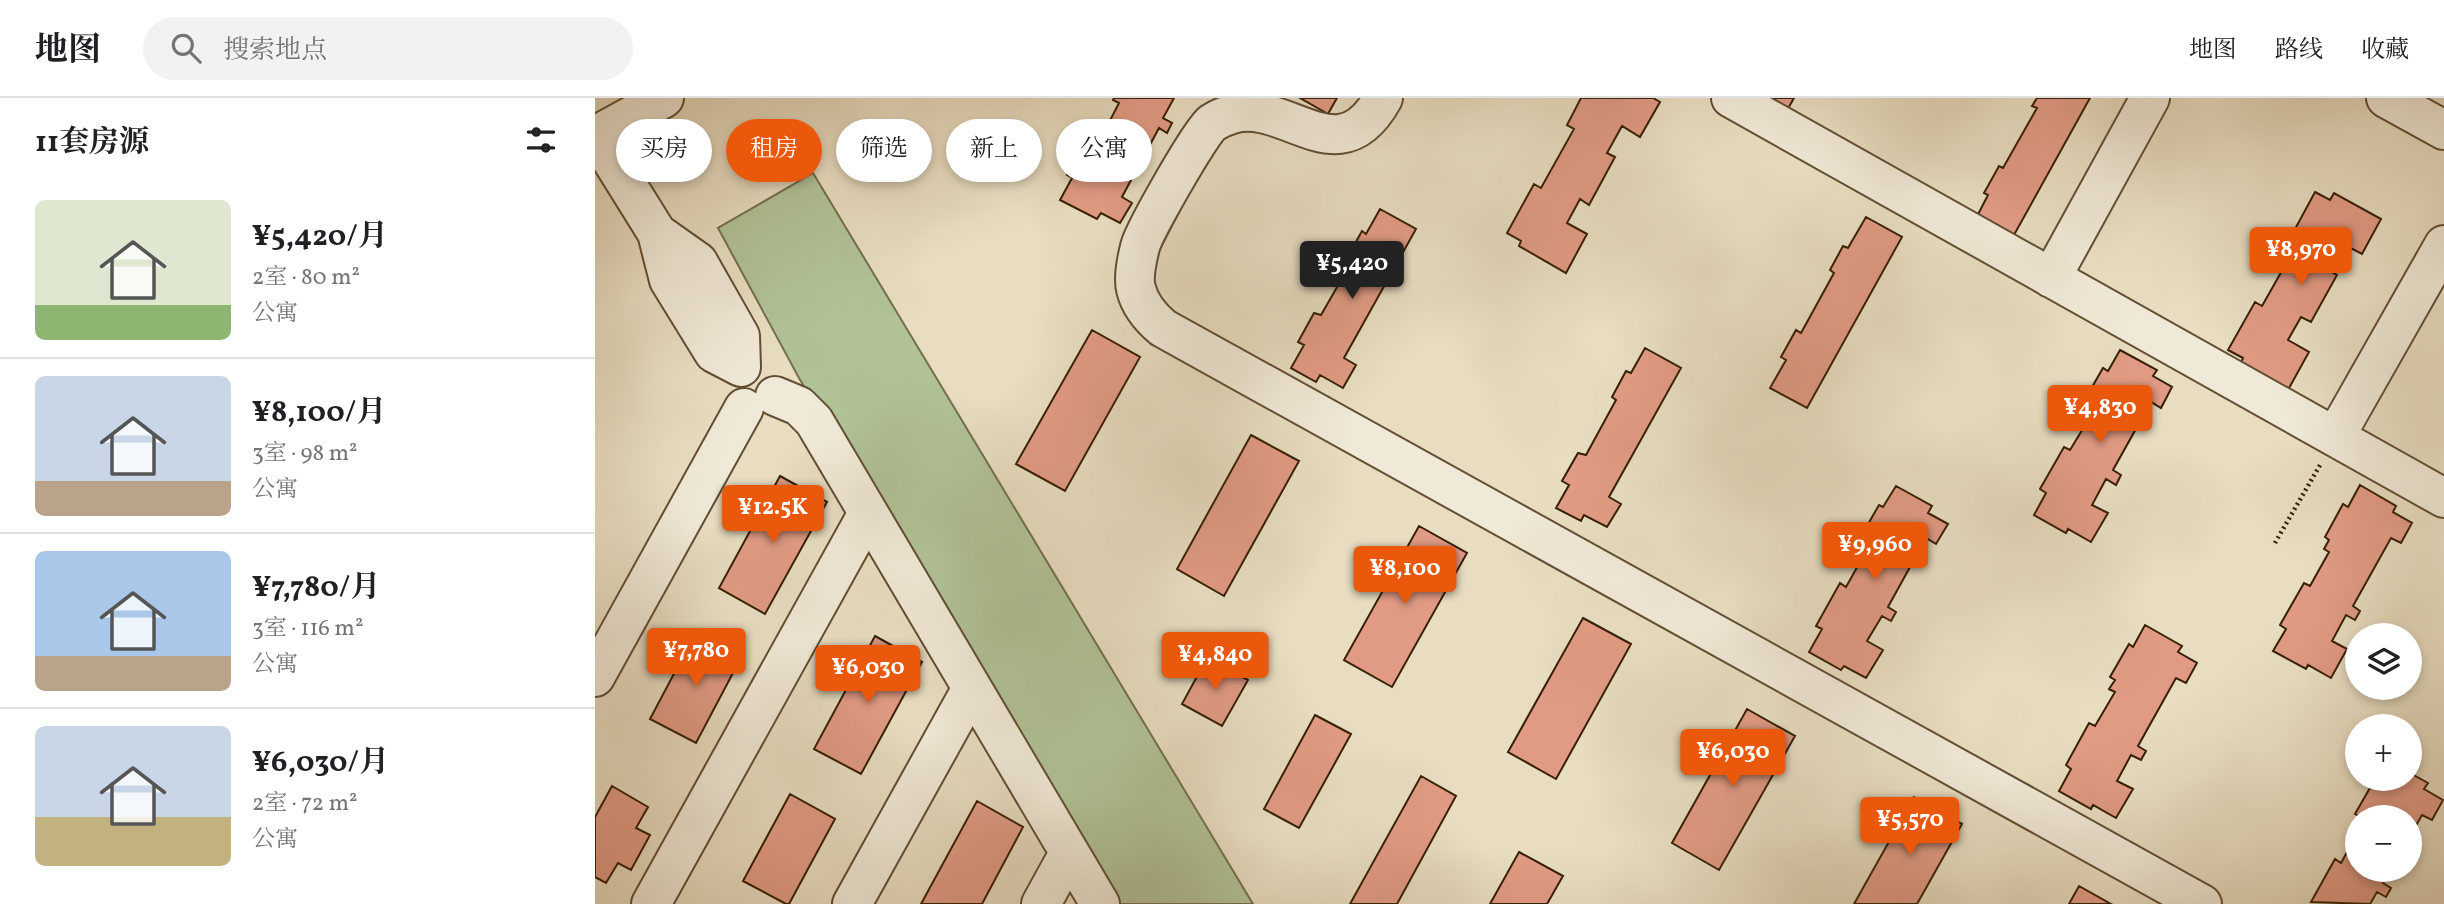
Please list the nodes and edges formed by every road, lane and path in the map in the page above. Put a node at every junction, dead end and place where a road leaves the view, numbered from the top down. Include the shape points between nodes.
1 (664, 98) edge
2 (1383, 98) edge
3 (1731, 98) edge
4 (2150, 98) edge
5 (2386, 98) edge
6 (2444, 130) edge
7 (595, 136) edge
8 (2444, 245) edge
9 (2051, 278) junction
10 (759, 402) junction
11 (2335, 437) junction
12 (2444, 498) edge
13 (868, 513) junction
14 (2275, 543) dead end
15 (595, 677) edge
16 (972, 688) junction
17 (1069, 853) junction
18 (651, 904) edge
19 (852, 904) edge
20 (1041, 904) edge
21 (1100, 904) edge
22 (2202, 904) edge

1 - 7 street
2 - 22 street via 1355,130 1320,132 1263,112 1243,110 1211,124 1140,246 1136,288 1151,318
3 - 9 street
4 - 9 street
5 - 6 street
7 - 10 street via 657,233 698,262 740,336 741,367 751,363 767,367 776,380
8 - 11 street
9 - 11 street
10 - 13 street via 799,406 814,421
10 - 15 street
11 - 12 street
11 - 14 path
13 - 16 street
13 - 18 street
16 - 17 street
16 - 19 street
17 - 20 street
17 - 21 street

